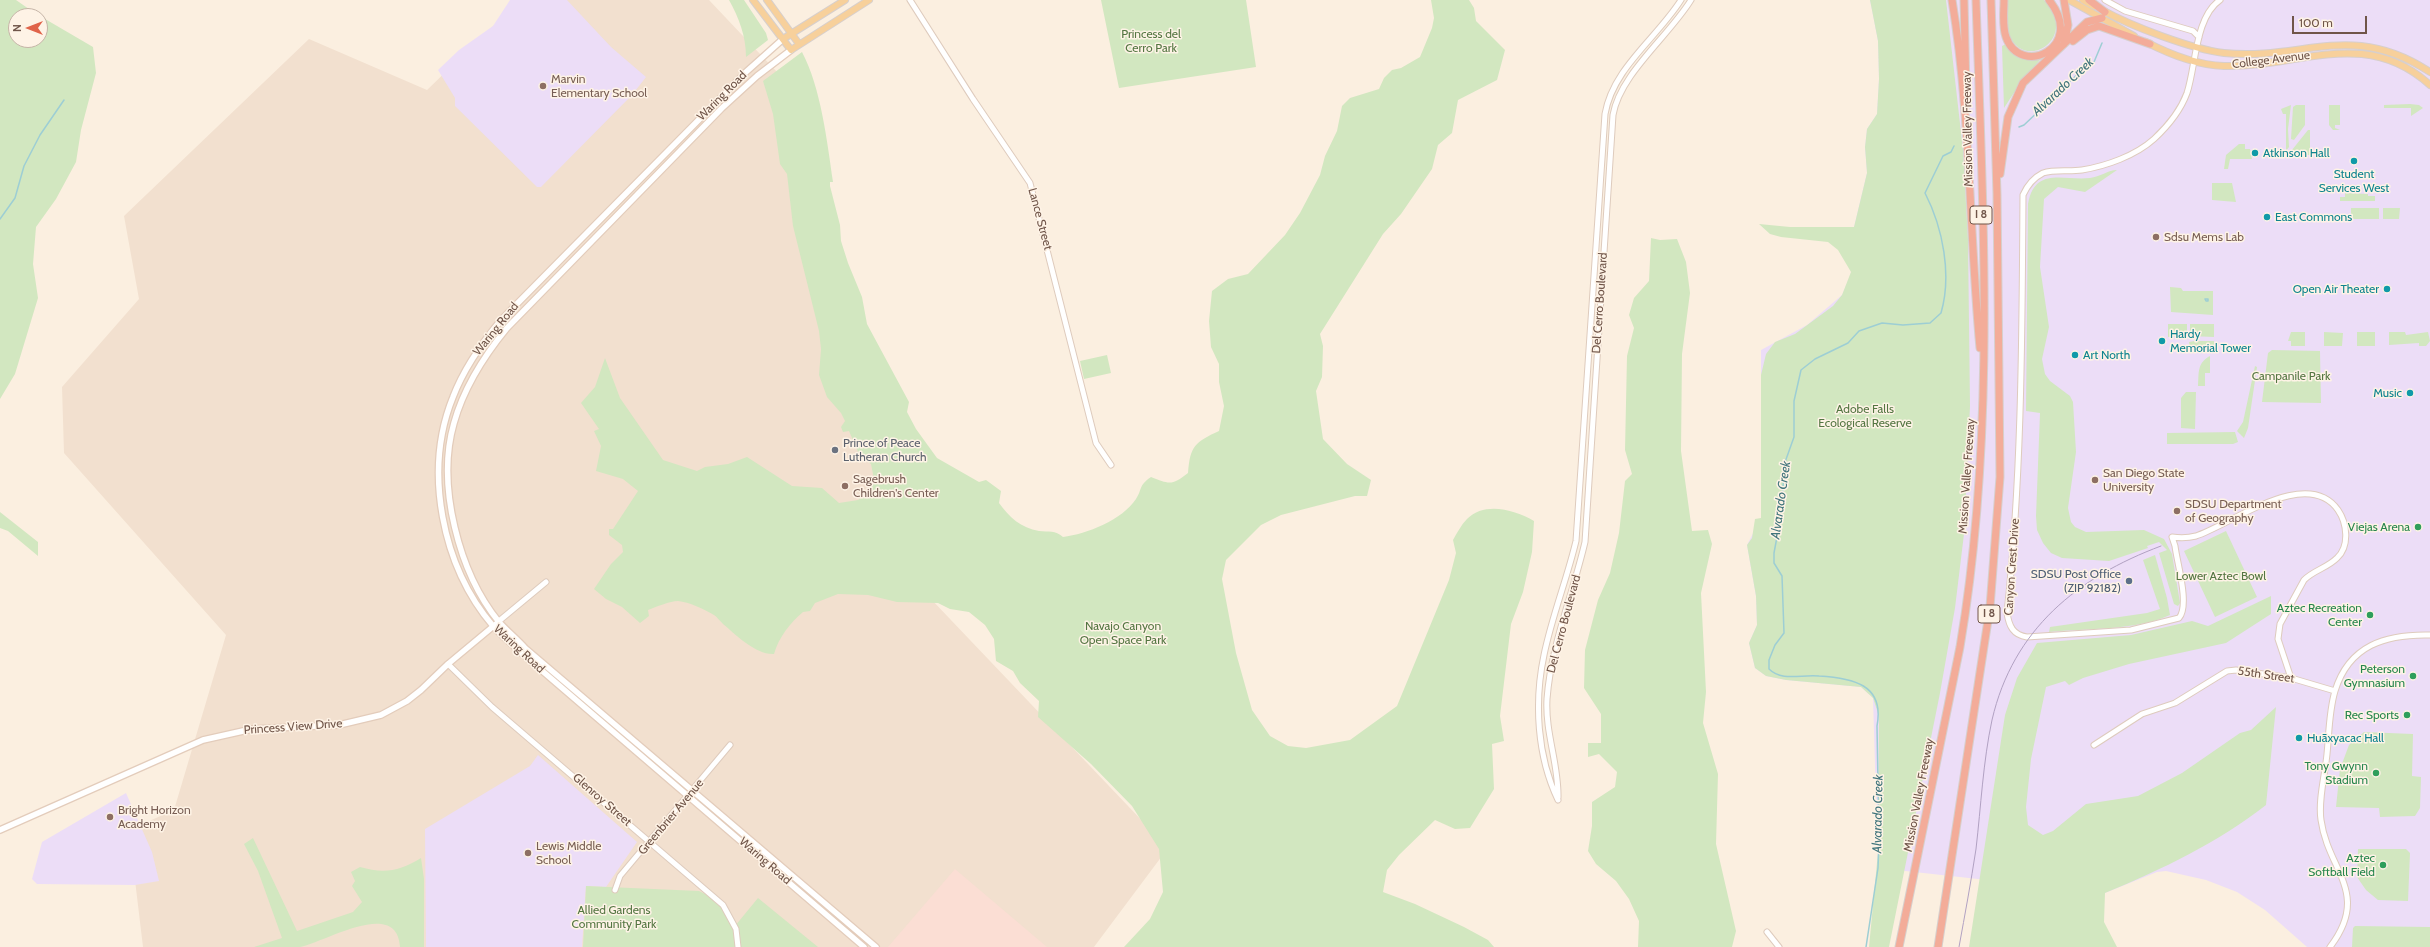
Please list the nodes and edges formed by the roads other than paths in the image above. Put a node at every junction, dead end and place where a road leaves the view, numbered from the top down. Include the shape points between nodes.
1 (754, 0) edge
2 (767, 0) edge
3 (845, 0) edge
4 (869, 0) edge
5 (910, 0) edge
6 (1681, 0) edge
7 (1691, 0) edge
8 (1952, 0) edge
9 (1964, 0) edge
10 (1976, 0) edge
11 (1991, 0) edge
12 (2004, 0) edge
13 (2049, 0) edge
14 (2064, 0) edge
15 (2069, 0) edge
16 (2083, 0) edge
17 (2089, 0) edge
18 (2105, 0) edge
19 (2220, 0) edge
20 (2104, 15) junction
21 (792, 33) junction
22 (2199, 37) junction
23 (783, 39) junction
24 (800, 44) junction
25 (2064, 44) junction
26 (2150, 44) junction
27 (2198, 48) junction
28 (791, 50) junction
29 (2195, 62) junction
30 (2430, 72) edge
31 (2421, 77) junction
32 (2430, 81) edge
33 (2430, 85) edge
34 (2020, 90) junction
35 (1969, 158) junction
36 (1997, 194) junction
37 (1984, 388) junction
38 (1111, 465) dead end
39 (546, 582) dead end
40 (499, 621) junction
41 (493, 626) junction
42 (2430, 635) edge
43 (448, 664) junction
44 (2291, 678) junction
45 (2335, 691) junction
46 (730, 745) dead end
47 (2094, 745) dead end
48 (694, 791) junction
49 (689, 796) junction
50 (0, 830) edge
51 (650, 842) junction
52 (615, 890) dead end
53 (1767, 932) dead end
54 (738, 947) edge
55 (864, 947) edge
56 (876, 947) edge
57 (1779, 947) edge
58 (1899, 947) edge
59 (1938, 947) edge
60 (2330, 947) edge

1 - 23 main road
2 - 21 main road
3 - 21 main road
4 - 24 main road
5 - 38 street, Lance Street via 965,88 1030,183 1096,443
6 - 7 street, Del Cerro Boulevard via 1618,78 1607,100 1604,114 1576,541 1544,653 1538,701 1540,737 1549,783 1558,800 1559,780 1549,736 1547,701 1553,655 1585,542 1614,109 1625,84 1682,15
8 - 35 highway
9 - 35 highway
10 - 37 highway, Mission Valley Freeway / I 8
11 - 36 highway, I 8
12 - 13 highway via 2006,37 2013,49 2030,56 2048,52 2060,38 2060,21
14 - 25 highway via 2068,25
15 - 20 main road, College Avenue
16 - 20 main road, College Avenue
17 - 20 highway
18 - 22 street via 2124,11 2189,29
19 - 22 street, Canyon Crest Drive via 2209,13
20 - 25 highway via 2087,22
20 - 26 main road, College Avenue
20 - 27 main road, College Avenue
21 - 23 main road
21 - 24 main road
22 - 27 street, Canyon Crest Drive
23 - 28 main road
23 - 41 main road, Waring Road via 746,72 506,314 468,364 445,421 439,472 441,503 445,529 461,574
24 - 28 main road
25 - 34 highway via 2027,79
26 - 29 main road, College Avenue
26 - 34 highway via 2127,38 2108,28 2094,27 2076,38
27 - 29 street, Canyon Crest Drive
27 - 30 main road, College Avenue via 2234,53 2323,45 2358,45 2399,55
28 - 40 main road, Waring Road via 722,108 507,328 477,368 454,423 450,447 450,501 454,526 472,578
29 - 31 main road, College Avenue via 2223,66 2249,65 2348,52 2386,58
29 - 44 street, Canyon Crest Drive via 2178,111 2169,125 2152,141 2128,156 2107,164 2082,170 2044,173 2030,182 2022,195 2020,435 2007,613 2016,634 2032,637 2131,630 2180,618 2184,613 2184,603 2172,537 2196,536 2271,502 2293,495 2311,494 2327,500 2337,509 2344,523 2346,536 2344,548 2338,558 2304,580 2280,624 2278,638
31 - 32 main road
31 - 33 main road, College Avenue
34 - 36 highway via 2008,117
35 - 37 highway via 1974,285
36 - 59 highway, I 8 via 2001,438 1995,559 1987,629
37 - 58 highway, Mission Valley Freeway / I 8 via 1979,482 1966,612
39 - 40 street
40 - 41 main road, Princess View Drive
40 - 48 main road, Waring Road via 525,648
41 - 43 main road, Princess View Drive
41 - 49 main road, Waring Road
42 - 45 street via 2398,635 2367,647 2351,662
43 - 50 main road, Princess View Drive via 407,701 381,715 339,725 252,729 203,740
43 - 51 street, Glenroy Street via 492,707
44 - 45 street, 55th Street
44 - 47 street, 55th Street via 2236,670 2223,672 2175,703 2142,714
45 - 60 street via 2321,818 2326,842 2344,879 2348,900 2347,912 2338,936
46 - 48 street, Greenbrier Avenue
48 - 49 street, Greenbrier Avenue
48 - 56 main road, Waring Road
49 - 51 street, Greenbrier Avenue
49 - 55 main road, Waring Road
51 - 52 street, Greenbrier Avenue via 620,876
51 - 54 street, Glenroy Street via 722,905 736,929
53 - 57 street

